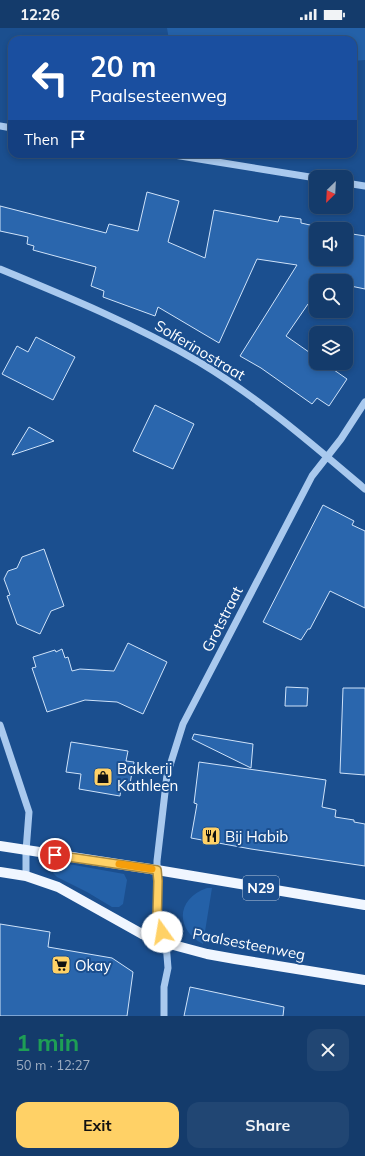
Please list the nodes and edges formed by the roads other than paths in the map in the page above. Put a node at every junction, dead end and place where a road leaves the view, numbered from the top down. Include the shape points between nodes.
1 (193, 158) edge
2 (309, 177) edge
3 (353, 184) edge
4 (365, 186) edge
5 (0, 269) edge
6 (365, 402) edge
7 (326, 456) junction
8 (365, 489) edge
9 (0, 725) edge
10 (0, 846) edge
11 (26, 851) junction
12 (157, 870) junction
13 (0, 872) edge
14 (26, 876) junction
15 (365, 905) edge
16 (166, 943) junction
17 (365, 980) edge
18 (164, 1016) edge

1 - 2 street
3 - 4 street
5 - 7 street, Solferinostraat via 136,328 200,363 294,428
6 - 7 street, Grotstraat via 341,439
7 - 8 street, Solferinostraat
7 - 12 street, Grotstraat via 312,476 183,724 167,775
9 - 11 street via 29,812
10 - 11 main road, N29
11 - 12 main road, N29
11 - 14 street
12 - 15 main road, N29
12 - 16 street, Grotstraat via 157,921
13 - 14 main road, Paalsesteenweg
14 - 16 main road, Paalsesteenweg via 58,887 142,934
16 - 17 main road, Paalsesteenweg via 221,956
16 - 18 street, Grotstraat via 168,968 164,987

